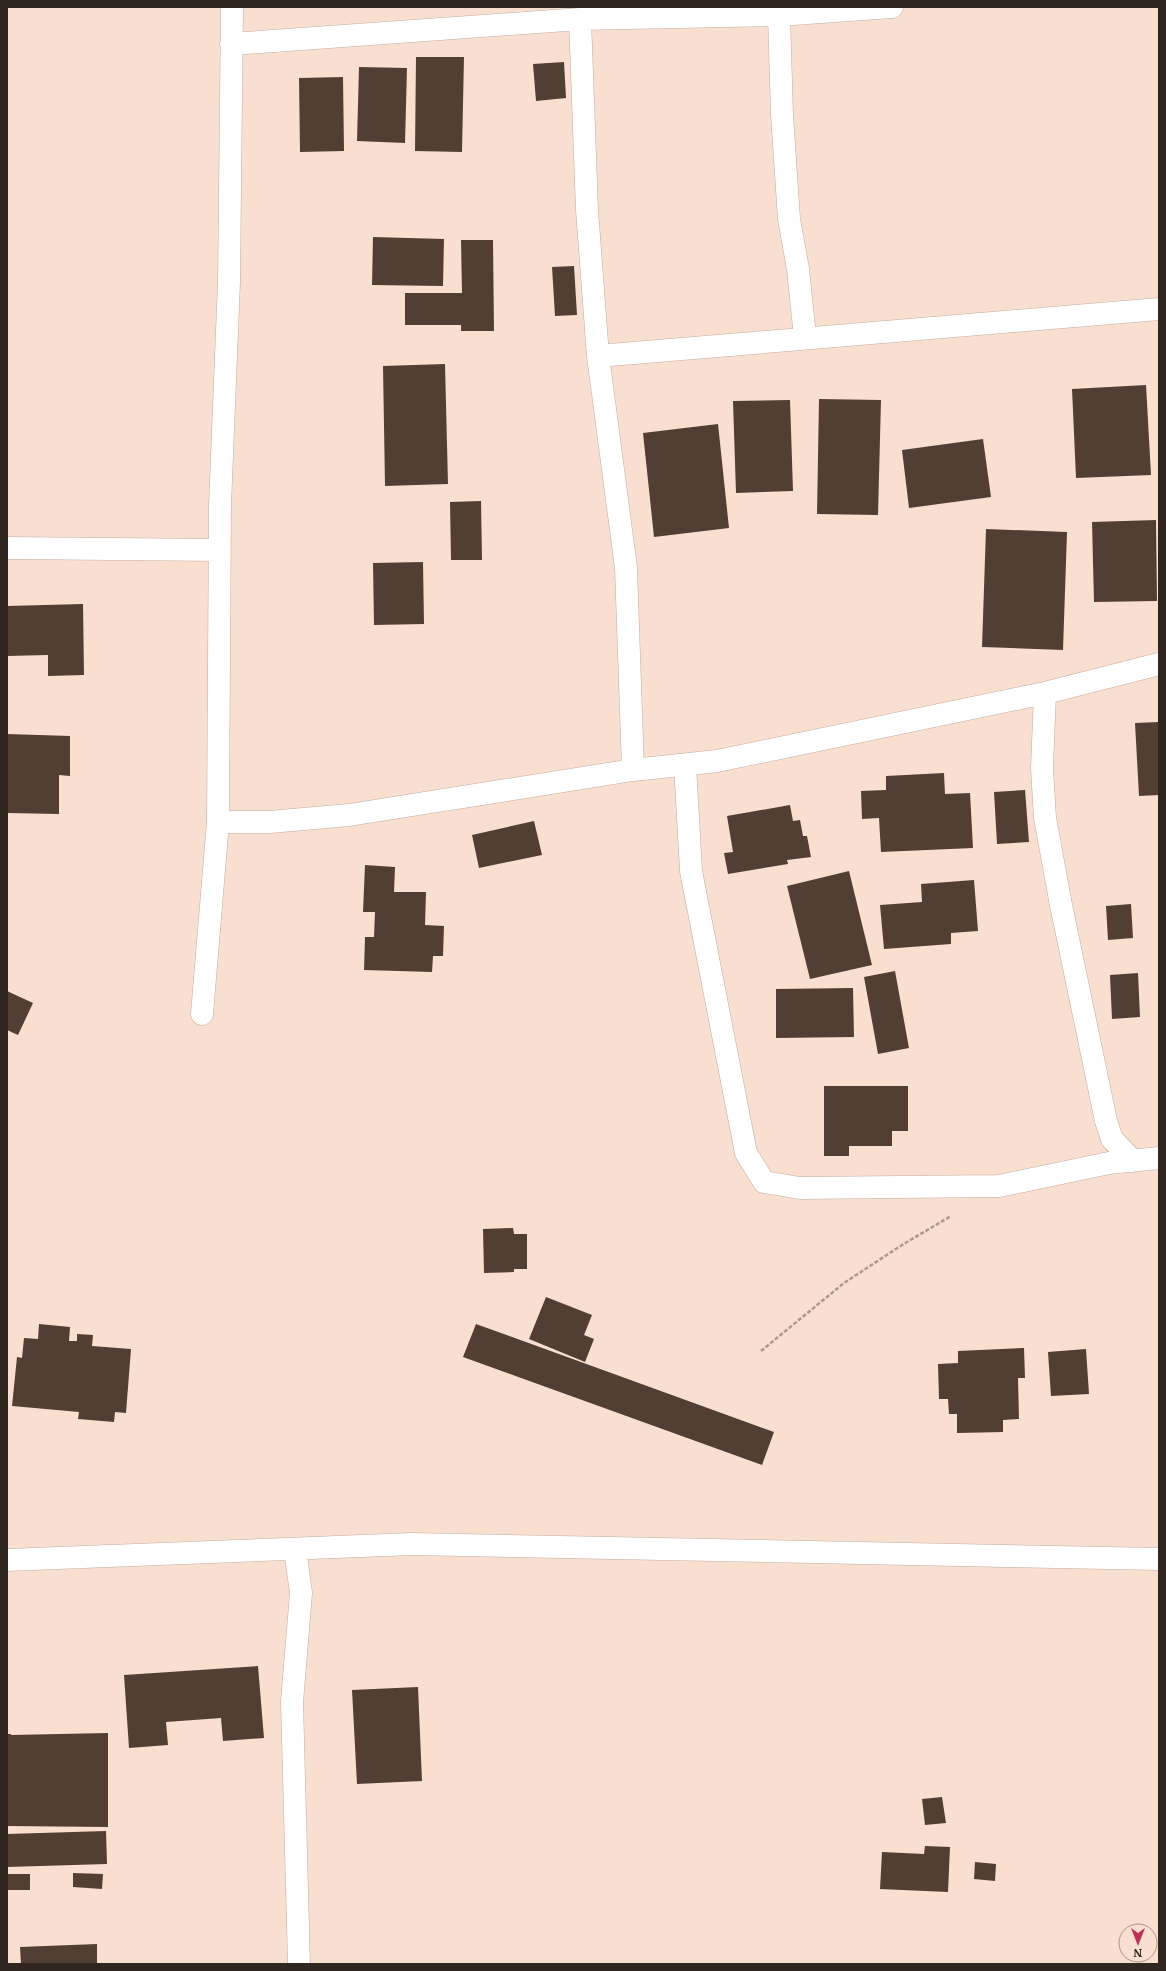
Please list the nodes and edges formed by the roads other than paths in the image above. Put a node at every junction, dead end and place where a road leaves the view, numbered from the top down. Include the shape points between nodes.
1 (232, 7) edge
2 (892, 7) edge
3 (779, 15) junction
4 (580, 19) junction
5 (231, 44) junction
6 (1159, 309) edge
7 (805, 337) junction
8 (598, 356) junction
9 (7, 548) edge
10 (219, 550) junction
11 (1159, 664) edge
12 (1045, 693) junction
13 (685, 765) junction
14 (633, 770) junction
15 (218, 822) junction
16 (202, 1014) dead end
17 (1159, 1158) edge
18 (1133, 1161) junction
19 (295, 1549) junction
20 (1159, 1559) edge
21 (7, 1560) edge
22 (299, 1964) edge

1 - 5 street
2 - 3 street
3 - 4 street
3 - 7 street via 789,219 798,269
4 - 5 street
4 - 8 street via 587,210
5 - 10 street via 229,282
6 - 7 street
7 - 8 street
8 - 14 street via 626,568
9 - 10 street
10 - 15 street
11 - 12 street
12 - 13 street via 717,761
12 - 18 street via 1042,768 1045,818 1059,897 1106,1122 1112,1139
13 - 14 street
13 - 18 street via 691,871 746,1153 764,1182 800,1188 999,1186 1109,1163
14 - 15 street via 349,815 270,822
15 - 16 street
17 - 18 street
19 - 20 street via 412,1544
19 - 21 street
19 - 22 street via 301,1593 292,1702

